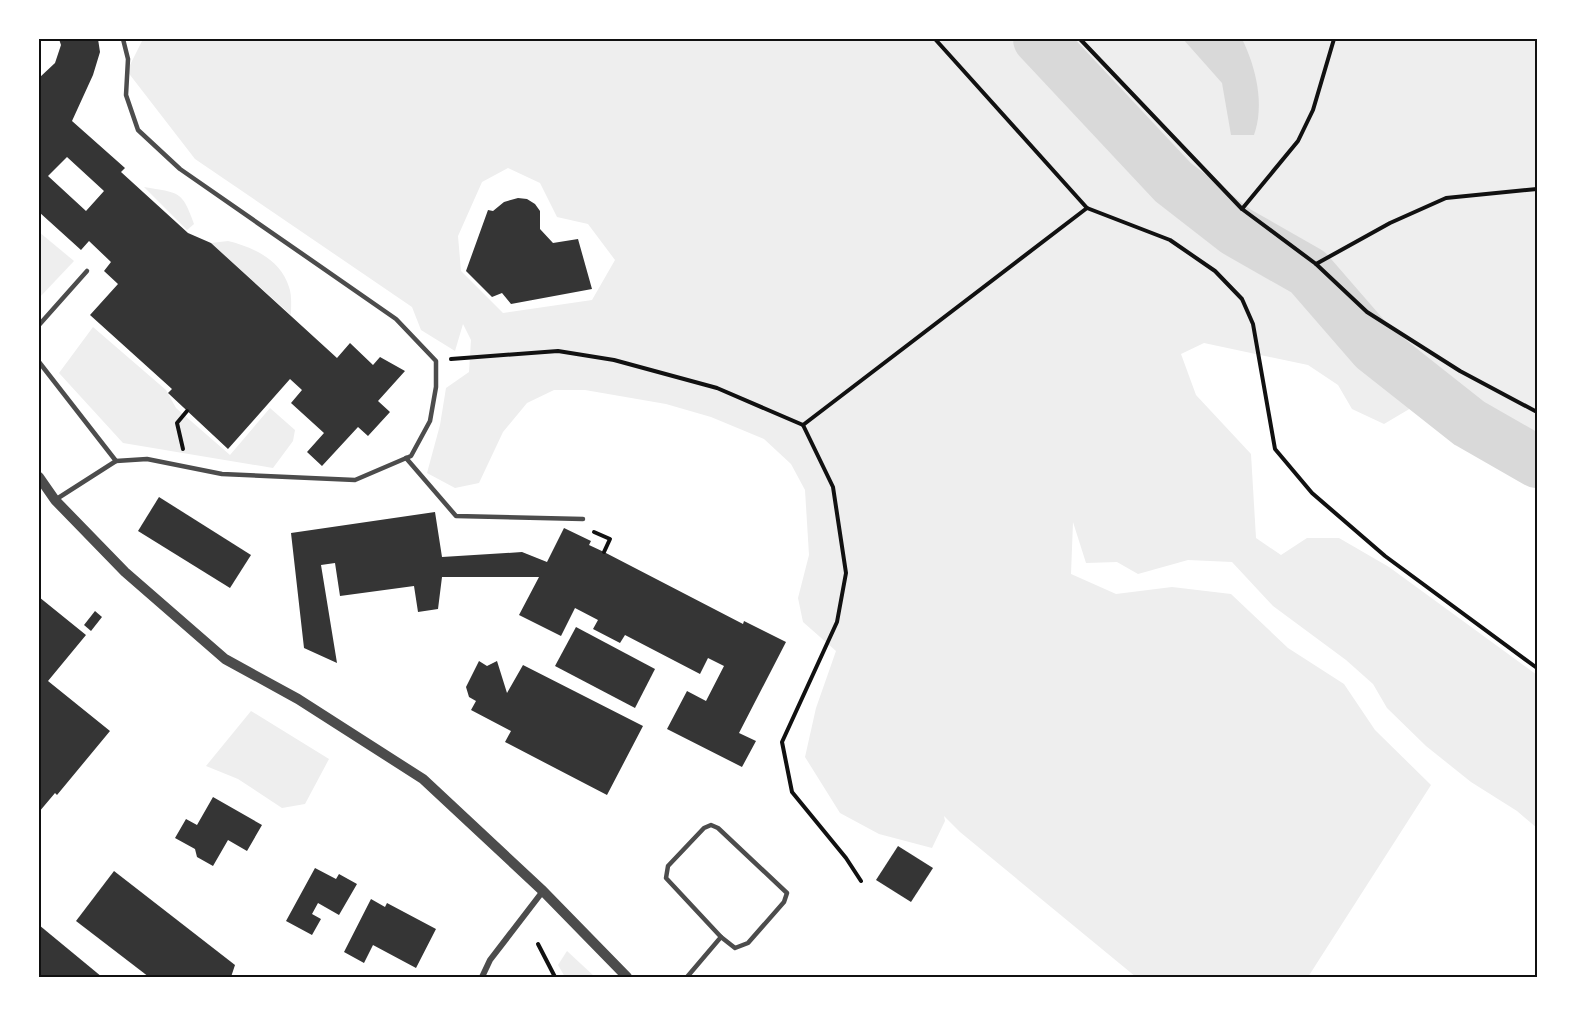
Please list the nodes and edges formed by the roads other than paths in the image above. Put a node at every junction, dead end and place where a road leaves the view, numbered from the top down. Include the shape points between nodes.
1 (123, 39) edge
2 (87, 272) dead end
3 (39, 325) edge
4 (39, 362) edge
5 (406, 458) junction
6 (116, 461) junction
7 (39, 477) edge
8 (56, 500) junction
9 (583, 519) dead end
10 (543, 891) junction
11 (721, 937) junction
12 (482, 977) edge
13 (627, 977) edge
14 (687, 977) edge

1 - 5 lane via 128,59 126,95 138,130 180,169 396,319 436,361 430,421 411,456
2 - 3 lane
4 - 6 lane
5 - 6 lane via 355,480 222,474 147,459
5 - 9 lane via 456,516
6 - 8 lane
7 - 8 street
8 - 10 street via 125,572 225,659 298,699 423,779
10 - 12 street via 490,960
10 - 13 street
11 - 11 lane via 666,878 668,866 711,825 787,893 784,902 748,943 735,948
11 - 14 lane

